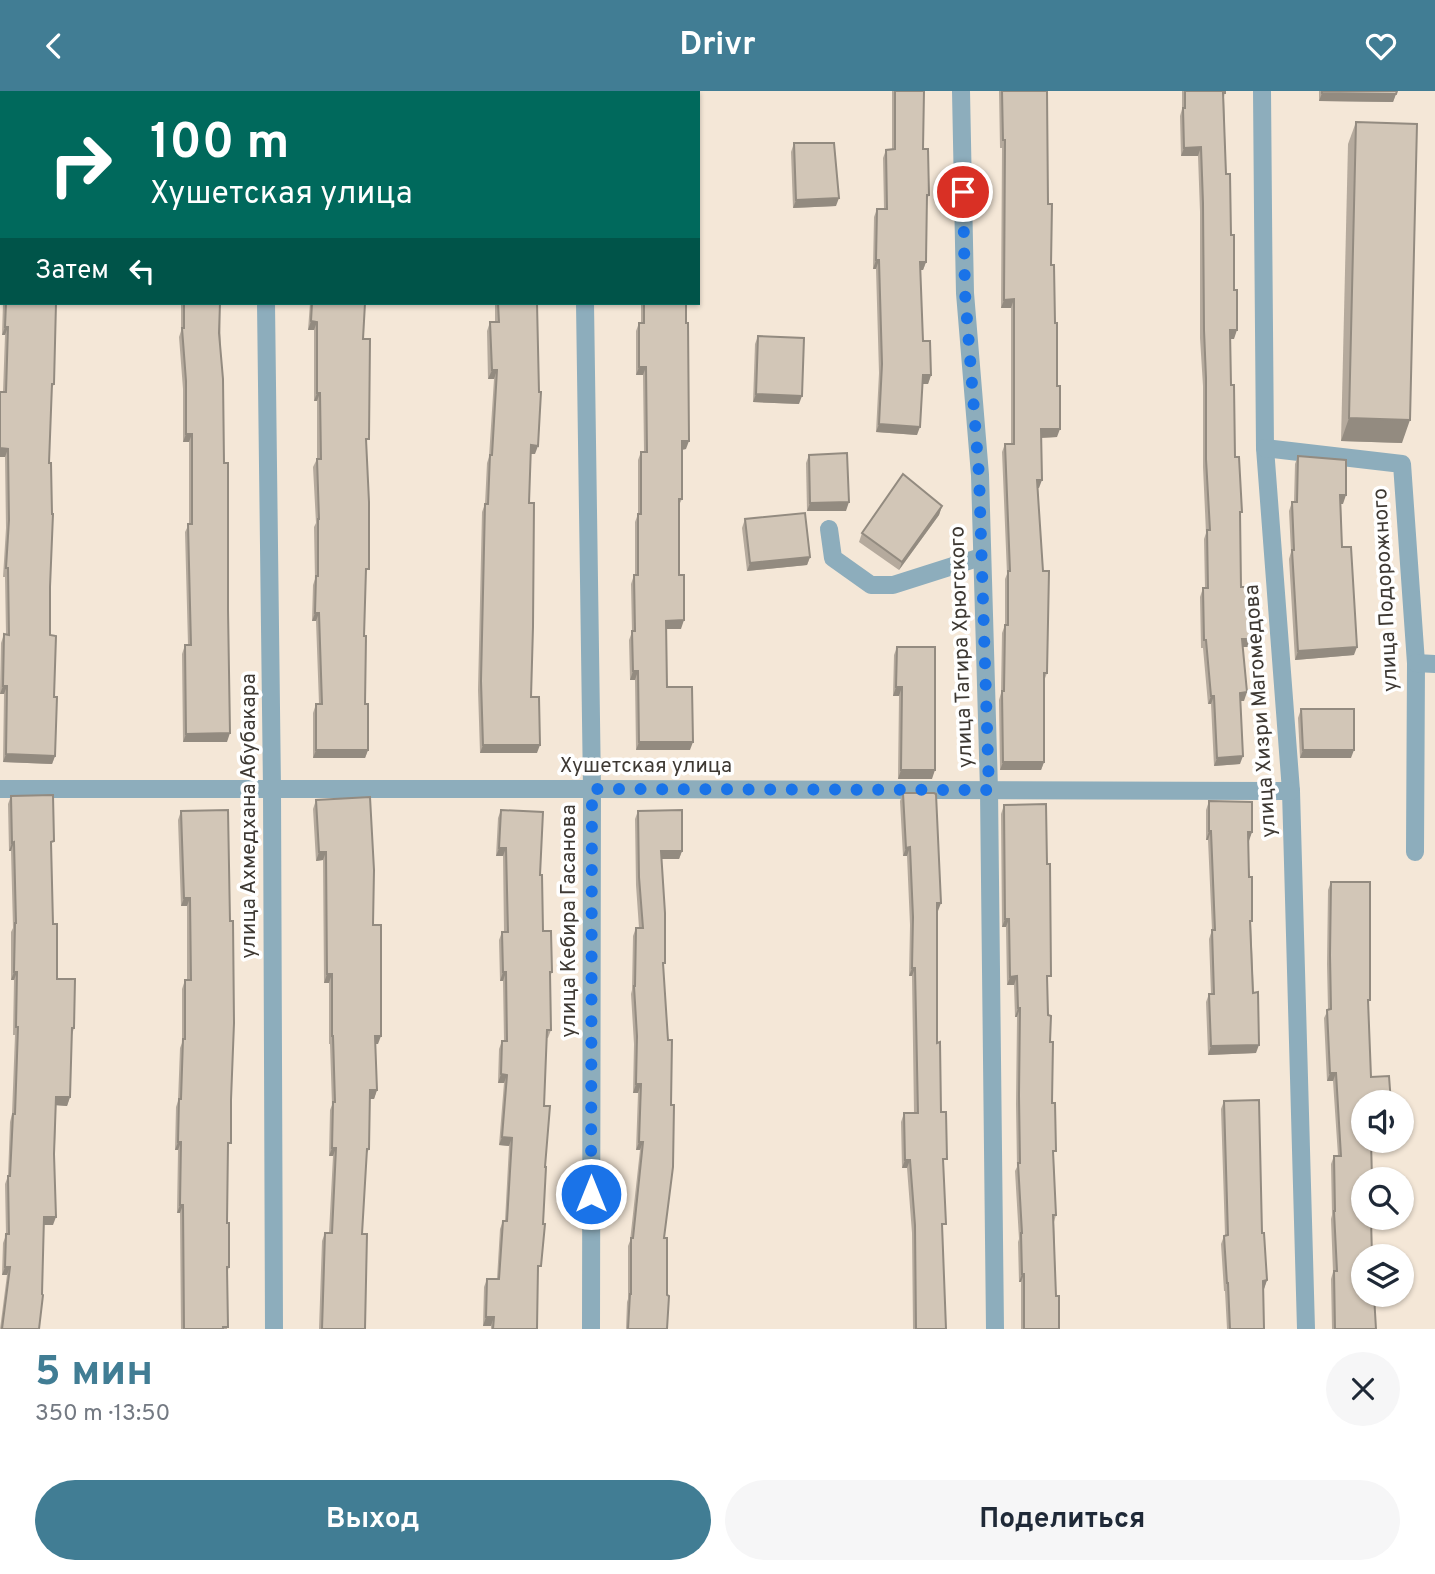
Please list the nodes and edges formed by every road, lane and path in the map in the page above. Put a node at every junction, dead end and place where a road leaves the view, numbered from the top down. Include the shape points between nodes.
1 (961, 91) edge
2 (1262, 91) edge
3 (266, 305) edge
4 (586, 305) edge
5 (1265, 448) junction
6 (829, 529) dead end
7 (981, 557) junction
8 (1416, 663) junction
9 (1435, 664) edge
10 (0, 789) edge
11 (272, 789) junction
12 (592, 789) junction
13 (989, 790) junction
14 (1292, 791) junction
15 (1415, 852) dead end
16 (274, 1329) edge
17 (591, 1329) edge
18 (995, 1329) edge
19 (1306, 1329) edge

1 - 7 street, улица Тагира Хрюгского via 965,293
2 - 5 street, улица Хизри Магомедова
3 - 11 street, улица Ахмедхана Абубакара
4 - 12 street, улица Кебира Гасанова
5 - 8 street, улица Подорожного via 1402,464
5 - 14 street, улица Хизри Магомедова
6 - 7 street via 833,558 871,585 893,585
7 - 13 street, улица Тагира Хрюгского
8 - 9 street
8 - 15 street, улица Подорожного
10 - 11 street, Хушетская улица
11 - 12 street, Хушетская улица
11 - 16 street, улица Ахмедхана Абубакара
12 - 13 street, Хушетская улица
12 - 17 street, улица Кебира Гасанова
13 - 14 street, Хушетская улица
13 - 18 street, улица Тагира Хрюгского
14 - 19 street, улица Хизри Магомедова

